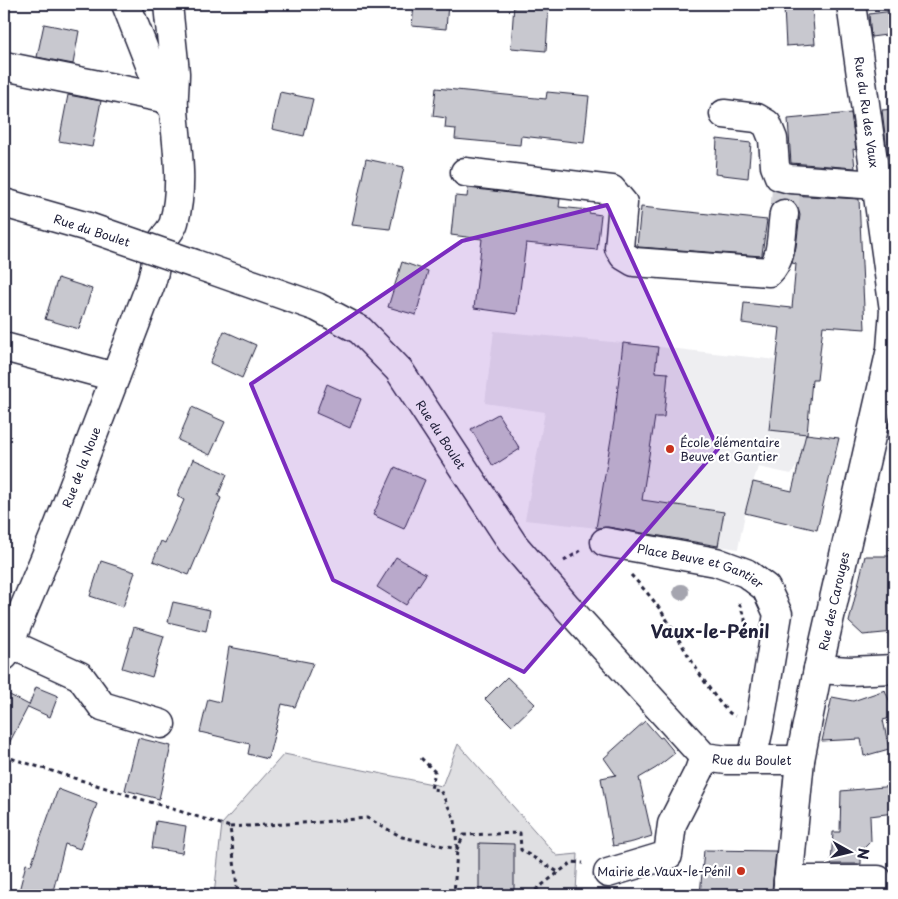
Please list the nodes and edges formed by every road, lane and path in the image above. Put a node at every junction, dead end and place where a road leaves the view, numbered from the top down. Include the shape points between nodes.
1 (126, 4) edge
2 (168, 4) edge
3 (851, 4) edge
4 (4, 66) edge
5 (168, 103) junction
6 (724, 114) dead end
7 (465, 172) dead end
8 (877, 185) junction
9 (785, 194) junction
10 (4, 203) edge
11 (894, 310) edge
12 (4, 347) edge
13 (115, 377) junction
14 (596, 547) joint
15 (558, 566) dead end
16 (630, 574) dead end
17 (738, 602) dead end
18 (744, 646) dead end
19 (7, 650) edge
20 (894, 669) edge
21 (818, 670) junction
22 (161, 724) dead end
23 (759, 728) junction
24 (4, 756) edge
25 (704, 757) junction
26 (421, 758) dead end
27 (752, 759) junction
28 (800, 760) junction
29 (230, 827) junction
30 (457, 849) junction
31 (558, 872) junction
32 (608, 873) joint
33 (787, 887) edge
34 (238, 895) edge
35 (454, 895) edge
36 (529, 895) edge
37 (879, 895) edge

1 - 5 street, Rue de la Noue
2 - 5 street, Rue de la Noue via 175,74
3 - 8 street, Rue du Ru des Vaux
4 - 5 street
5 - 13 street, Rue de la Noue via 179,160 174,223 163,240 153,277
6 - 9 street via 757,118 768,124 775,166
7 - 9 street via 612,190 623,203 619,248 634,262 769,272 778,260
8 - 9 street
8 - 11 street, Rue du Ru des Vaux
10 - 25 street, Rue du Boulet, bridge via 88,226 317,307 360,330 399,370 513,544
11 - 21 street, Rue des Carouges via 891,349
12 - 13 street
13 - 19 street, Rue de la Noue via 58,528
14 - 15 path via 580,551
14 - 23 street, Place Beuve et Gantier via 716,562 746,573 766,588 778,614
16 - 23 path via 664,615 729,714
17 - 18 path via 745,619
19 - 22 street via 80,676 102,706
20 - 21 street
21 - 28 street, Rue des Carouges
23 - 27 street, Place Beuve et Gantier
24 - 29 path
25 - 27 street, Rue du Boulet
25 - 32 street via 672,824 668,855
26 - 30 path via 435,772 431,789 440,790 455,820
27 - 28 street, Rue du Boulet
28 - 33 street, Rue des Carouges
29 - 30 path via 367,818 402,836
29 - 34 path
30 - 31 path via 464,835 520,833 521,850
30 - 35 path
31 - 32 path via 572,862 601,865
31 - 36 path
33 - 37 street via 878,880

